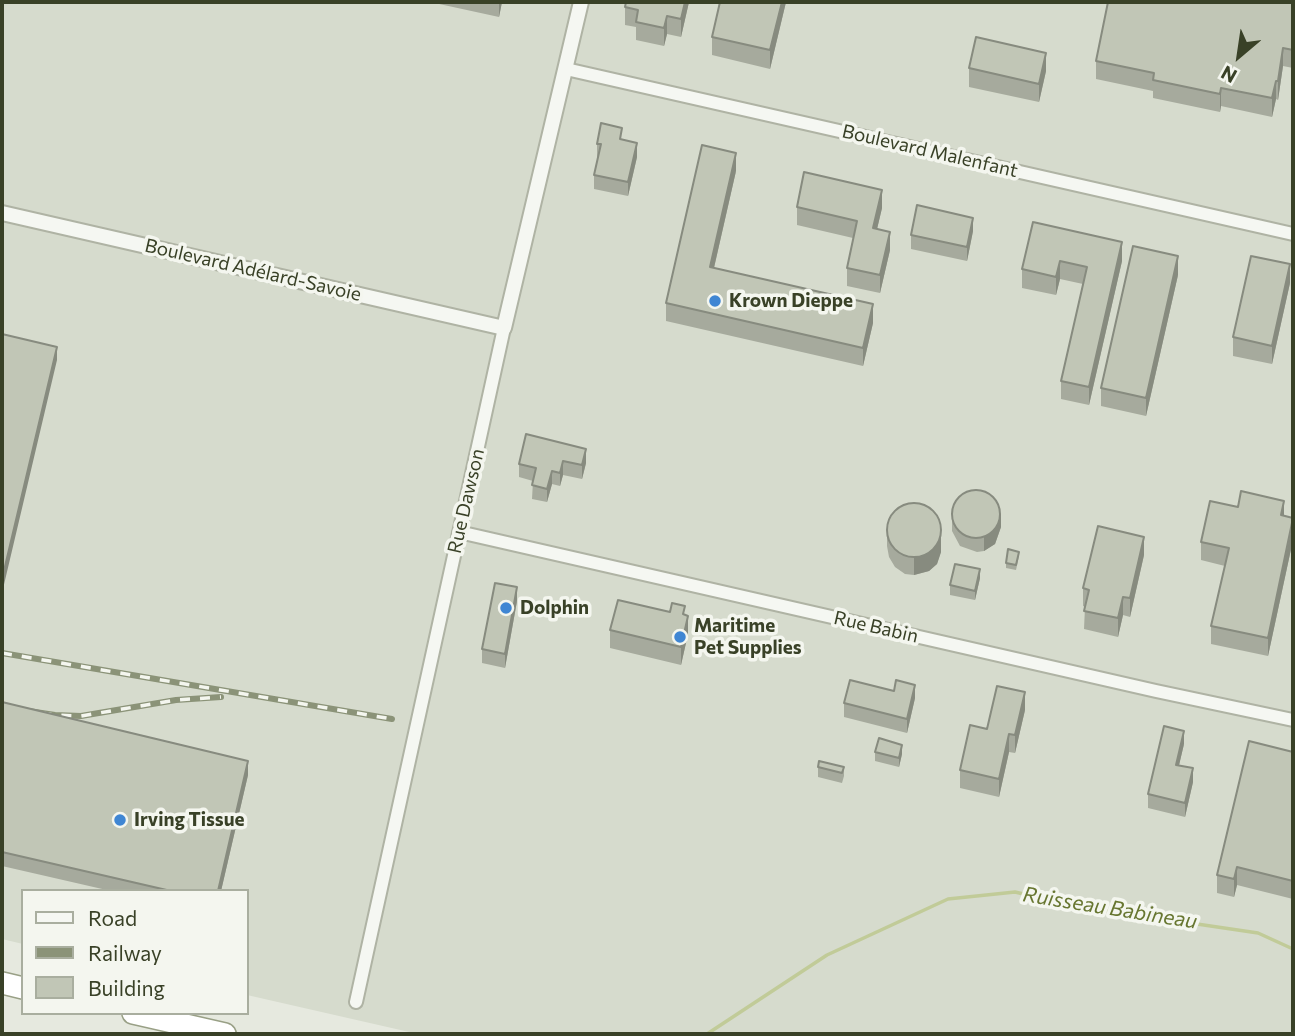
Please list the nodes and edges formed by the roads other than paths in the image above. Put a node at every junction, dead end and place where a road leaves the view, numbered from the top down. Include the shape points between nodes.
1 (581, 2) edge
2 (566, 69) junction
3 (2, 213) edge
4 (1293, 234) edge
5 (504, 328) junction
6 (459, 532) junction
7 (1293, 720) edge
8 (2, 983) edge
9 (21, 988) edge
10 (356, 1002) dead end
11 (142, 1015) edge
12 (225, 1034) edge

1 - 2 street, Rue Dawson
2 - 4 street, Boulevard Malenfant
2 - 5 street, Rue Dawson
3 - 5 street, Boulevard Adélard-Savoie
5 - 6 street, Rue Dawson
6 - 7 street, Rue Babin
6 - 10 street, Rue Dawson
8 - 9 highway
11 - 12 highway

